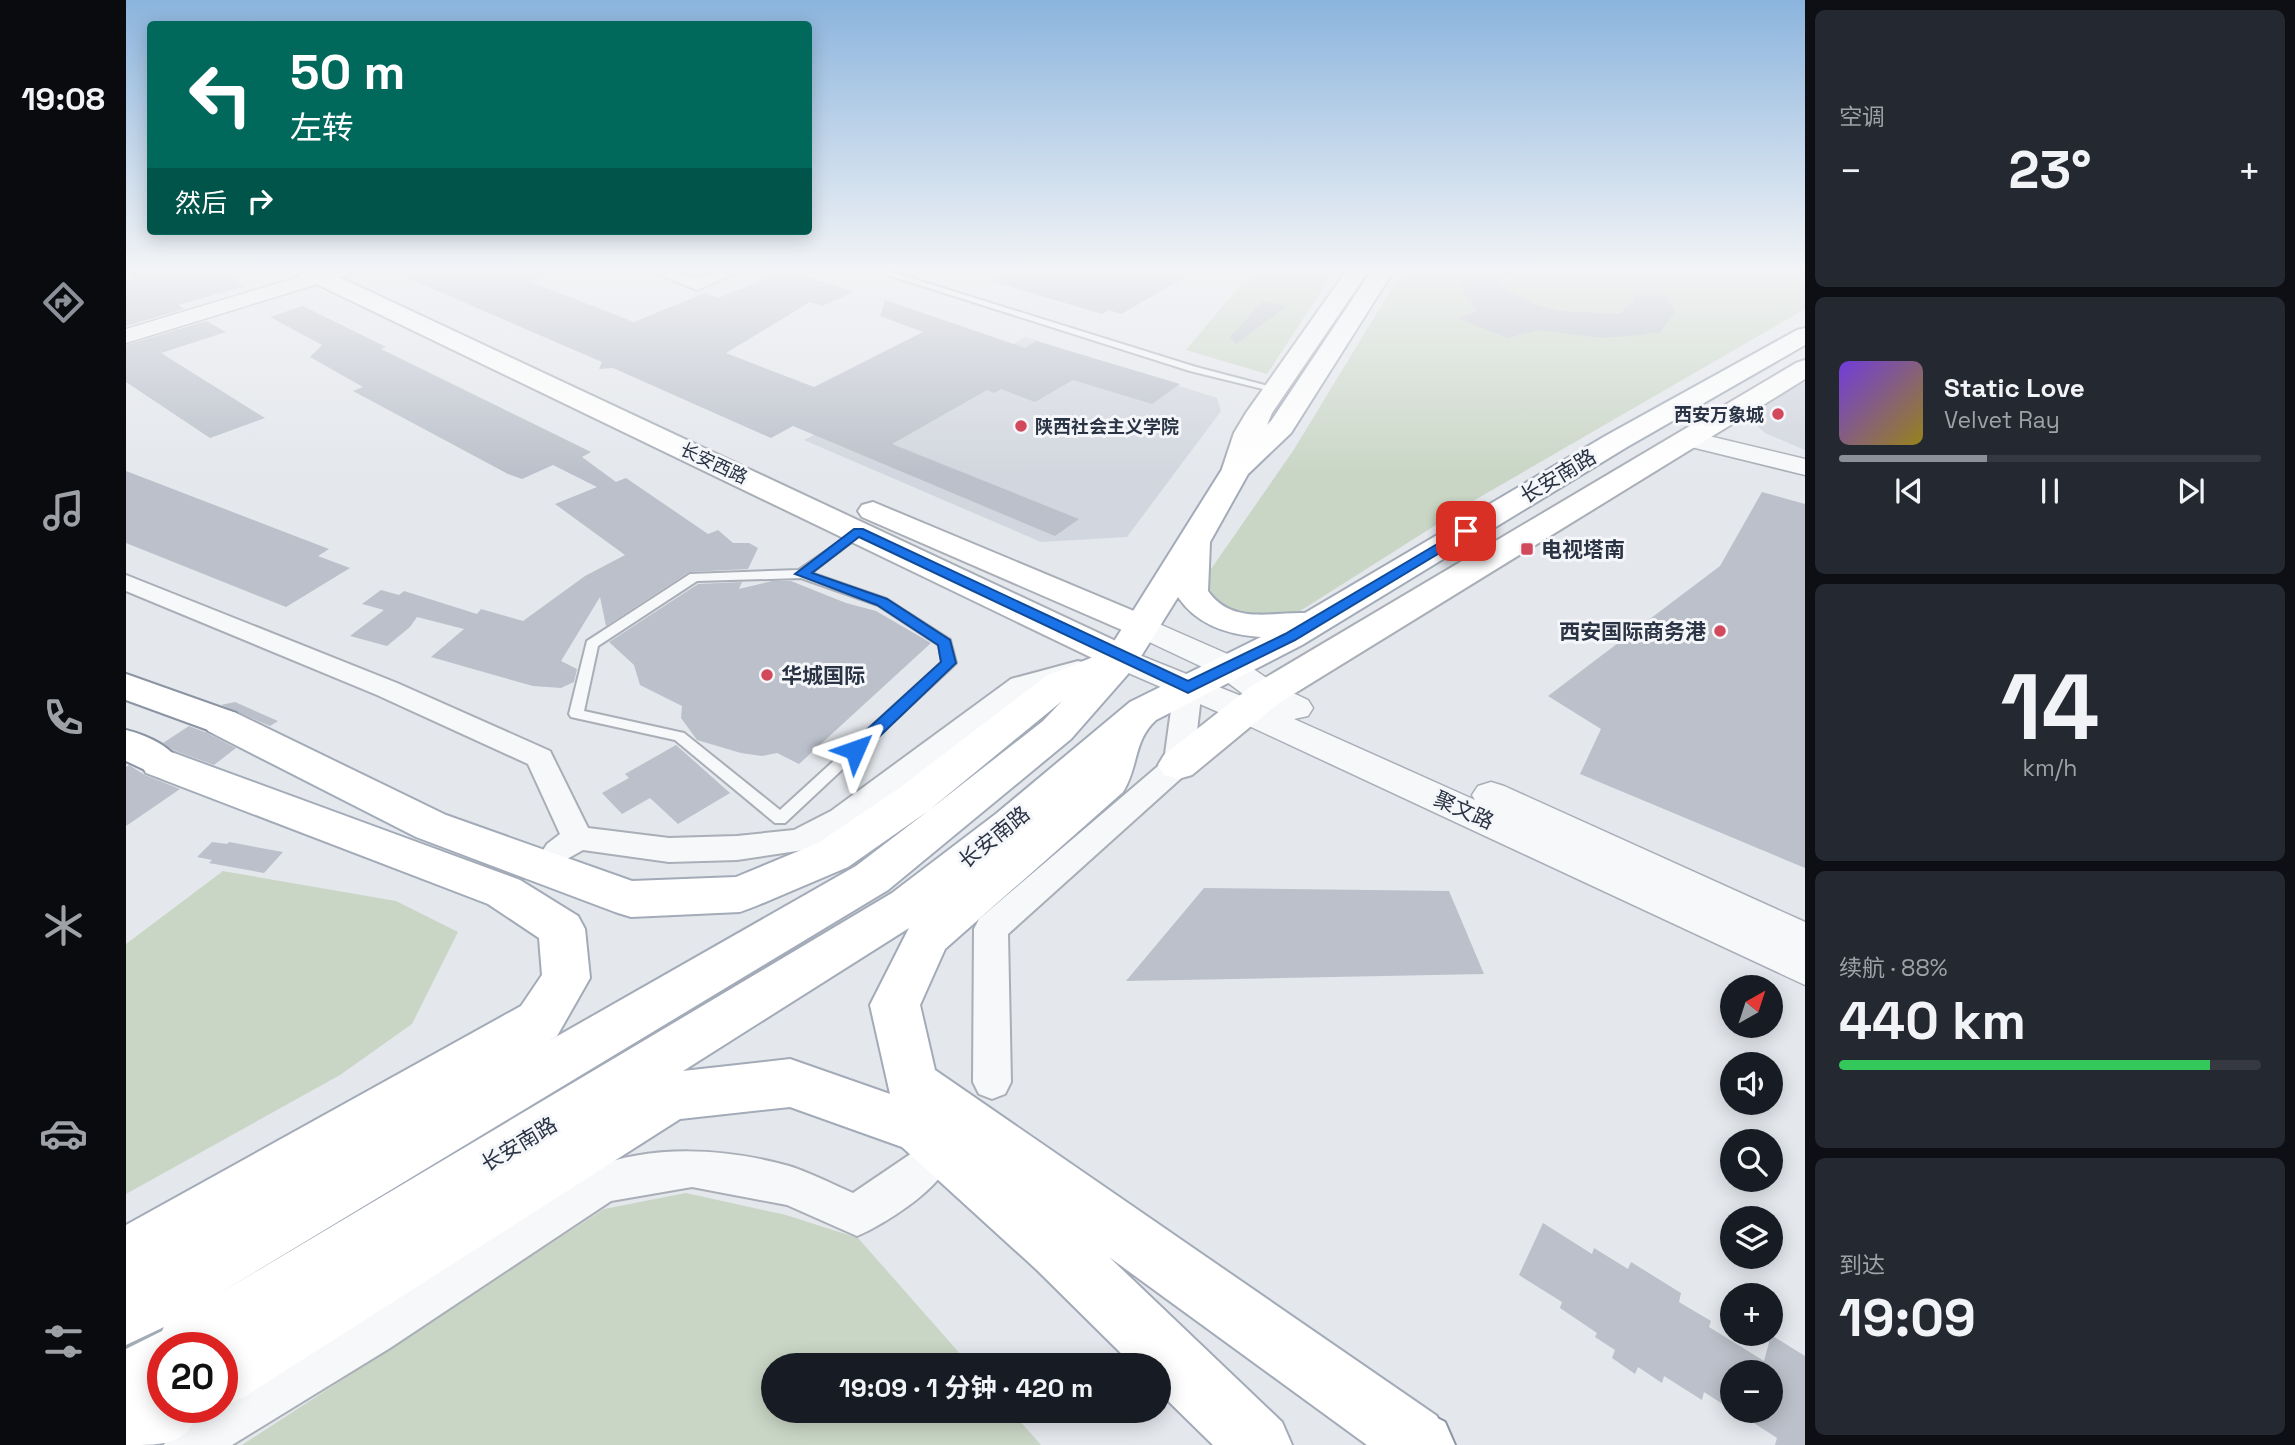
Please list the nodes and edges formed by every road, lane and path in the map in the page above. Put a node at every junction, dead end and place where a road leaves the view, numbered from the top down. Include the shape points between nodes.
1 (462, 337) edge
2 (478, 337) edge
3 (1092, 337) edge
4 (1311, 337) edge
5 (1339, 337) edge
6 (1801, 337) edge
7 (1805, 368) edge
8 (1275, 389) junction
9 (1688, 439) junction
10 (1805, 467) edge
11 (1236, 469) junction
12 (1578, 505) junction
13 (1489, 518) junction
14 (858, 532) junction
15 (1196, 538) junction
16 (802, 574) junction
17 (126, 582) edge
18 (1330, 613) junction
19 (1131, 642) junction
20 (1227, 666) junction
21 (126, 686) edge
22 (1188, 688) junction
23 (1255, 702) junction
24 (1126, 725) junction
25 (143, 753) edge
26 (1178, 765) junction
27 (1805, 941) edge
28 (1805, 967) edge
29 (992, 1082) dead end
30 (926, 1167) dead end
31 (126, 1257) edge
32 (126, 1315) edge
33 (212, 1332) edge
34 (238, 1365) edge
35 (147, 1372) edge
36 (126, 1384) edge
37 (147, 1422) edge
38 (126, 1435) edge
39 (1418, 1442) edge
40 (188, 1445) edge
41 (1259, 1445) edge

1 - 14 main road, 长安西路
2 - 19 main road, 长安西路 via 872,511
3 - 8 lane
4 - 8 main road
5 - 11 main road, 长安南路 via 1280,427
6 - 13 main road, 长安南路
7 - 9 main road
8 - 11 main road via 1248,432
9 - 10 street
9 - 12 main road
11 - 15 main road, 长安南路
12 - 13 main road
12 - 23 main road
13 - 18 main road, 长安南路
14 - 16 lane
14 - 19 main road, 长安西路
15 - 18 main road via 1191,591 1218,615 1275,630
15 - 19 main road, 长安南路
16 - 16 lane via 694,577 592,644 576,714 680,736 780,820 949,663 945,643 882,602
17 - 19 street via 387,689 540,758 567,845 669,850 799,841 842,819 1021,685
18 - 20 main road, 长安南路
19 - 20 street, 聚文路
19 - 21 main road via 1059,684 913,800 833,855 740,894 631,899 431,826 222,722
19 - 22 street, 聚文路
19 - 32 main road, 长安南路 via 1057,730 872,878
20 - 22 main road, 长安南路
20 - 23 street, 聚文路
22 - 23 street, 聚文路
22 - 24 main road, 长安南路 via 1154,704
22 - 26 street
23 - 26 main road
23 - 27 street, 聚文路 via 1678,879
23 - 28 street, 聚文路
24 - 33 main road, 长安南路 via 908,906
24 - 39 main road via 1109,782 928,937 895,1005 912,1084
25 - 31 main road via 504,891 562,929 566,978 539,1021
26 - 29 street via 991,929
30 - 40 street via 857,1214 789,1186 692,1168 603,1183 374,1332
34 - 41 main road via 671,1096 790,1083 920,1129 1058,1248
35 - 36 main road
37 - 38 main road

